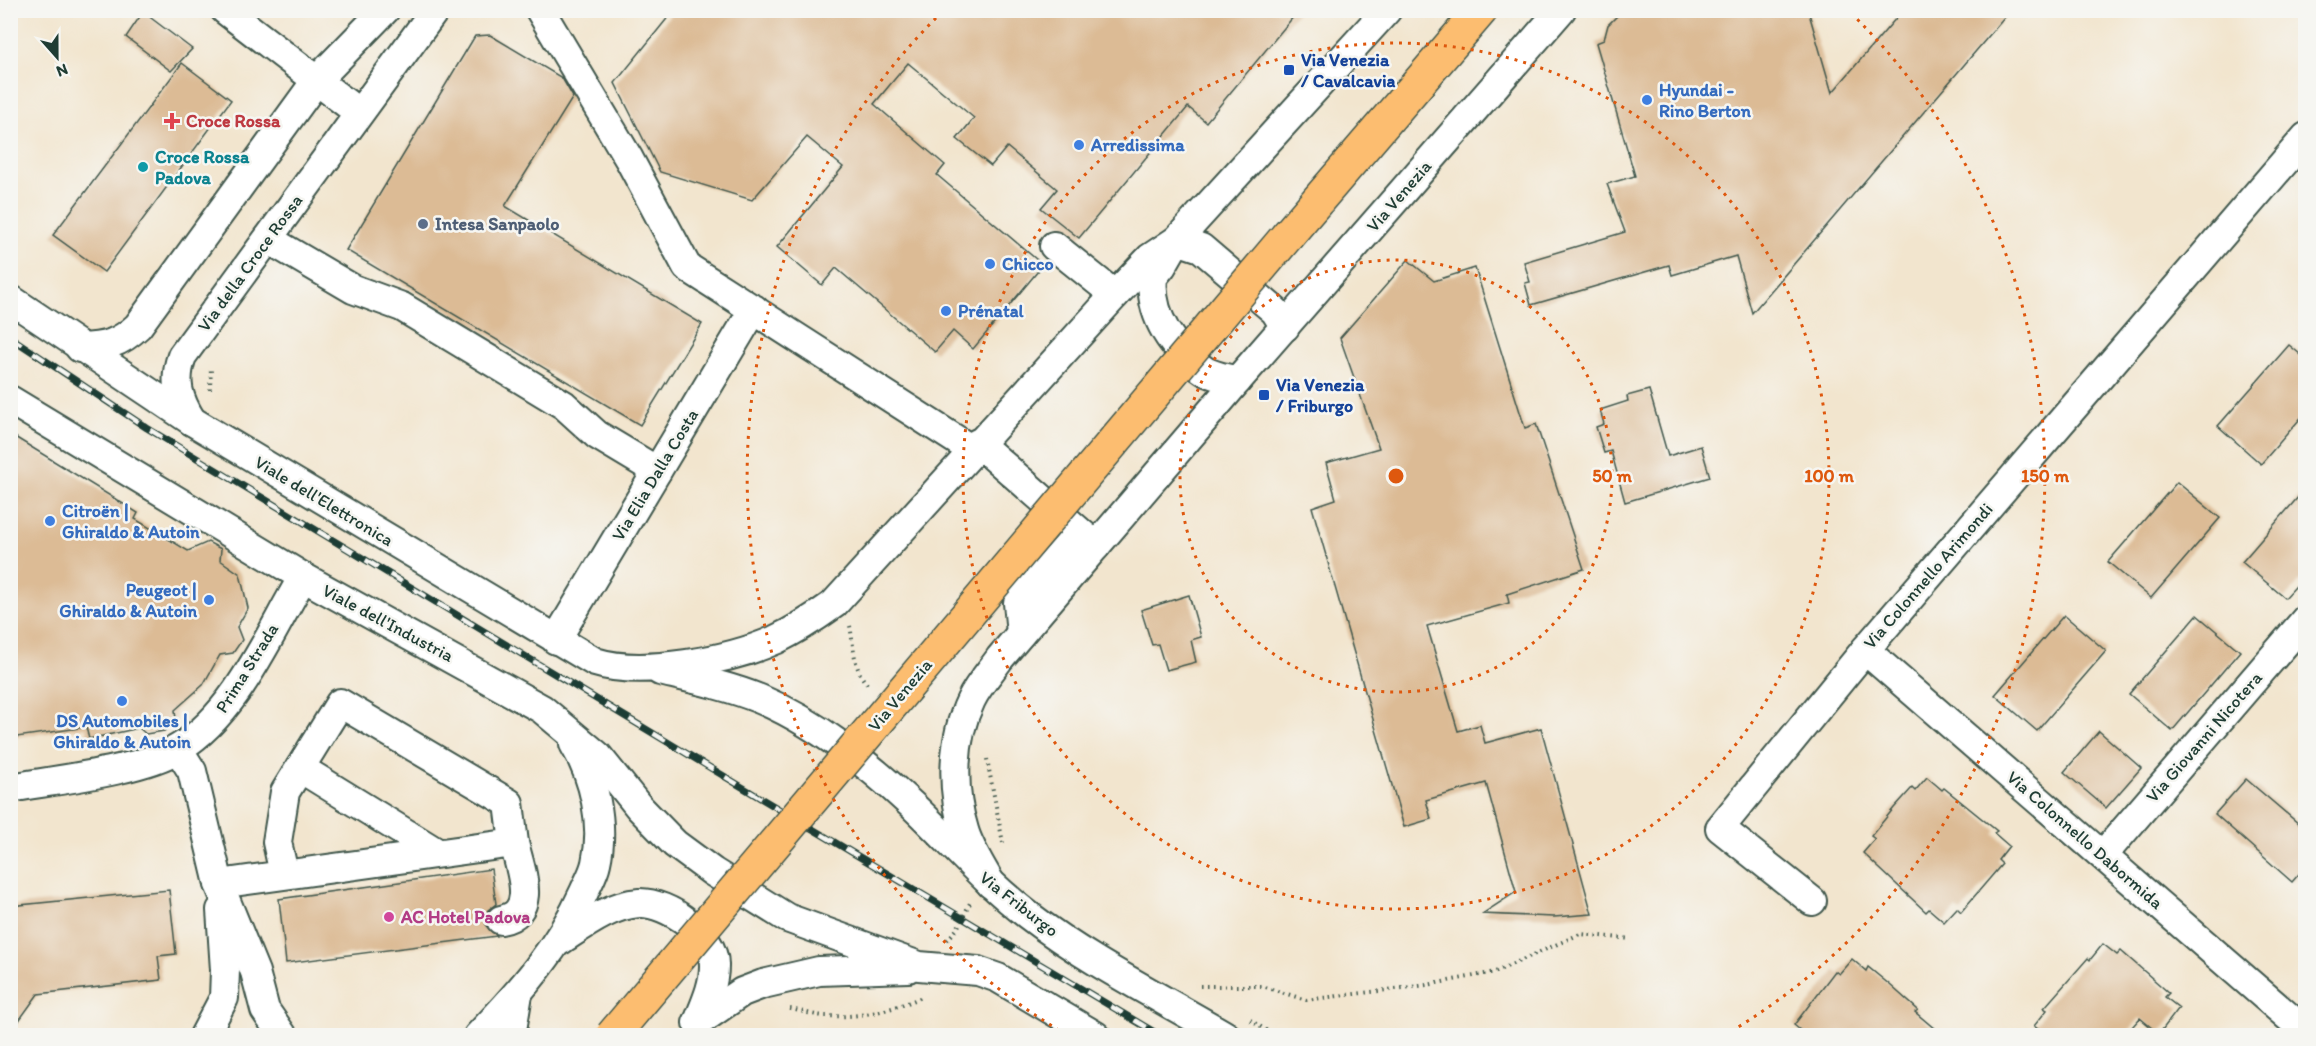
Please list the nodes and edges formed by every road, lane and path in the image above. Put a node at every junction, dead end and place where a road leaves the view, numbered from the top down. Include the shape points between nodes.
1 (225, 10) edge
2 (384, 10) edge
3 (435, 10) edge
4 (540, 10) edge
5 (1387, 10) edge
6 (1481, 10) edge
7 (1561, 10) edge
8 (316, 81) junction
9 (359, 113) junction
10 (2306, 137) edge
11 (273, 231) junction
12 (1177, 240) junction
13 (1054, 246) dead end
14 (363, 273) dead end
15 (1115, 295) junction
16 (10, 299) edge
17 (754, 309) junction
18 (1285, 327) junction
19 (80, 348) junction
20 (1237, 381) junction
21 (10, 400) edge
22 (606, 420) dead end
23 (192, 421) junction
24 (975, 447) junction
25 (662, 463) junction
26 (1088, 539) junction
27 (303, 577) junction
28 (2306, 619) edge
29 (556, 640) junction
30 (1865, 650) junction
31 (652, 669) junction
32 (564, 726) junction
33 (178, 749) junction
34 (986, 755) dead end
35 (300, 768) junction
36 (10, 788) edge
37 (514, 843) junction
38 (1004, 851) dead end
39 (435, 852) junction
40 (2103, 855) junction
41 (284, 874) junction
42 (219, 884) junction
43 (983, 890) junction
44 (1812, 901) dead end
45 (501, 920) dead end
46 (1631, 939) dead end
47 (558, 942) junction
48 (942, 946) dead end
49 (677, 947) dead end
50 (919, 966) junction
51 (1195, 986) dead end
52 (518, 994) junction
53 (922, 997) dead end
54 (783, 1008) dead end
55 (692, 1029) edge
56 (2306, 1032) edge
57 (204, 1035) edge
58 (283, 1035) edge
59 (478, 1035) edge
60 (511, 1035) edge
61 (602, 1035) edge
62 (612, 1035) edge
63 (1096, 1035) edge
64 (1226, 1035) edge

1 - 8 street
2 - 8 street
3 - 9 street, Via della Croce Rossa
4 - 17 street via 629,159 687,267
5 - 12 street
6 - 62 main road, Via Venezia, bridge
7 - 18 street, Via Venezia
8 - 9 street
8 - 19 street via 138,326 107,347
9 - 11 street, Via della Croce Rossa
10 - 30 street, Via Colonnello Arimondi
11 - 14 street
11 - 23 street, Via della Croce Rossa via 182,356 177,369 177,391
11 - 25 street via 353,289 402,307 564,405 597,435
12 - 15 street via 1150,258
12 - 18 street via 1201,248 1275,311
12 - 20 street via 1153,277 1152,301 1171,342 1207,372
13 - 15 street
15 - 24 street
16 - 19 street, Viale dell'Elettronica
17 - 24 street
17 - 25 street, Via Elia Dalla Costa
18 - 20 street, Via Venezia
19 - 23 street, Viale dell'Elettronica
20 - 26 street, Via Venezia
21 - 27 street, Viale dell'Industria
22 - 25 street
23 - 29 street, Viale dell'Elettronica
24 - 26 street
24 - 31 street via 834,604 816,617 775,640 733,653
25 - 29 street, Via Elia Dalla Costa
26 - 43 street, Via Venezia via 971,699 959,733 955,756 964,831
27 - 32 street, Viale dell'Industria via 490,678
27 - 33 street, Prima Strada via 221,714
28 - 40 street, Via Giovanni Nicotera
29 - 31 street, Viale dell'Elettronica via 611,667
30 - 40 street, Via Colonnello Dabormida
30 - 44 street, Via Colonnello Arimondi via 1720,828
31 - 43 street, Via Friburgo via 760,699 836,742 913,806
32 - 47 street via 587,765 599,828 596,863
32 - 50 street, Viale dell'Industria via 598,756 675,844 733,885 787,918
33 - 36 street, Prima Strada via 131,766
33 - 42 street via 192,771
34 - 38 path
35 - 37 street via 340,704 508,803
35 - 39 street
35 - 41 street via 285,792 277,842
37 - 39 street
37 - 45 street via 526,898 522,909
39 - 41 street
40 - 56 street, Via Colonnello Dabormida
41 - 42 street
42 - 57 street via 224,998
42 - 58 street via 266,1010
43 - 48 path
43 - 64 street, Via Friburgo
46 - 51 path via 1580,934 1495,972 1427,986 1306,1000 1262,986
47 - 52 street
47 - 55 street via 595,918 639,903 662,906 680,916 704,938 714,960 712,988
49 - 61 street
50 - 55 street via 819,971 763,984 742,992
50 - 63 street via 978,971 998,978
52 - 59 street
52 - 60 street
53 - 54 path via 898,1008 850,1016 825,1017

